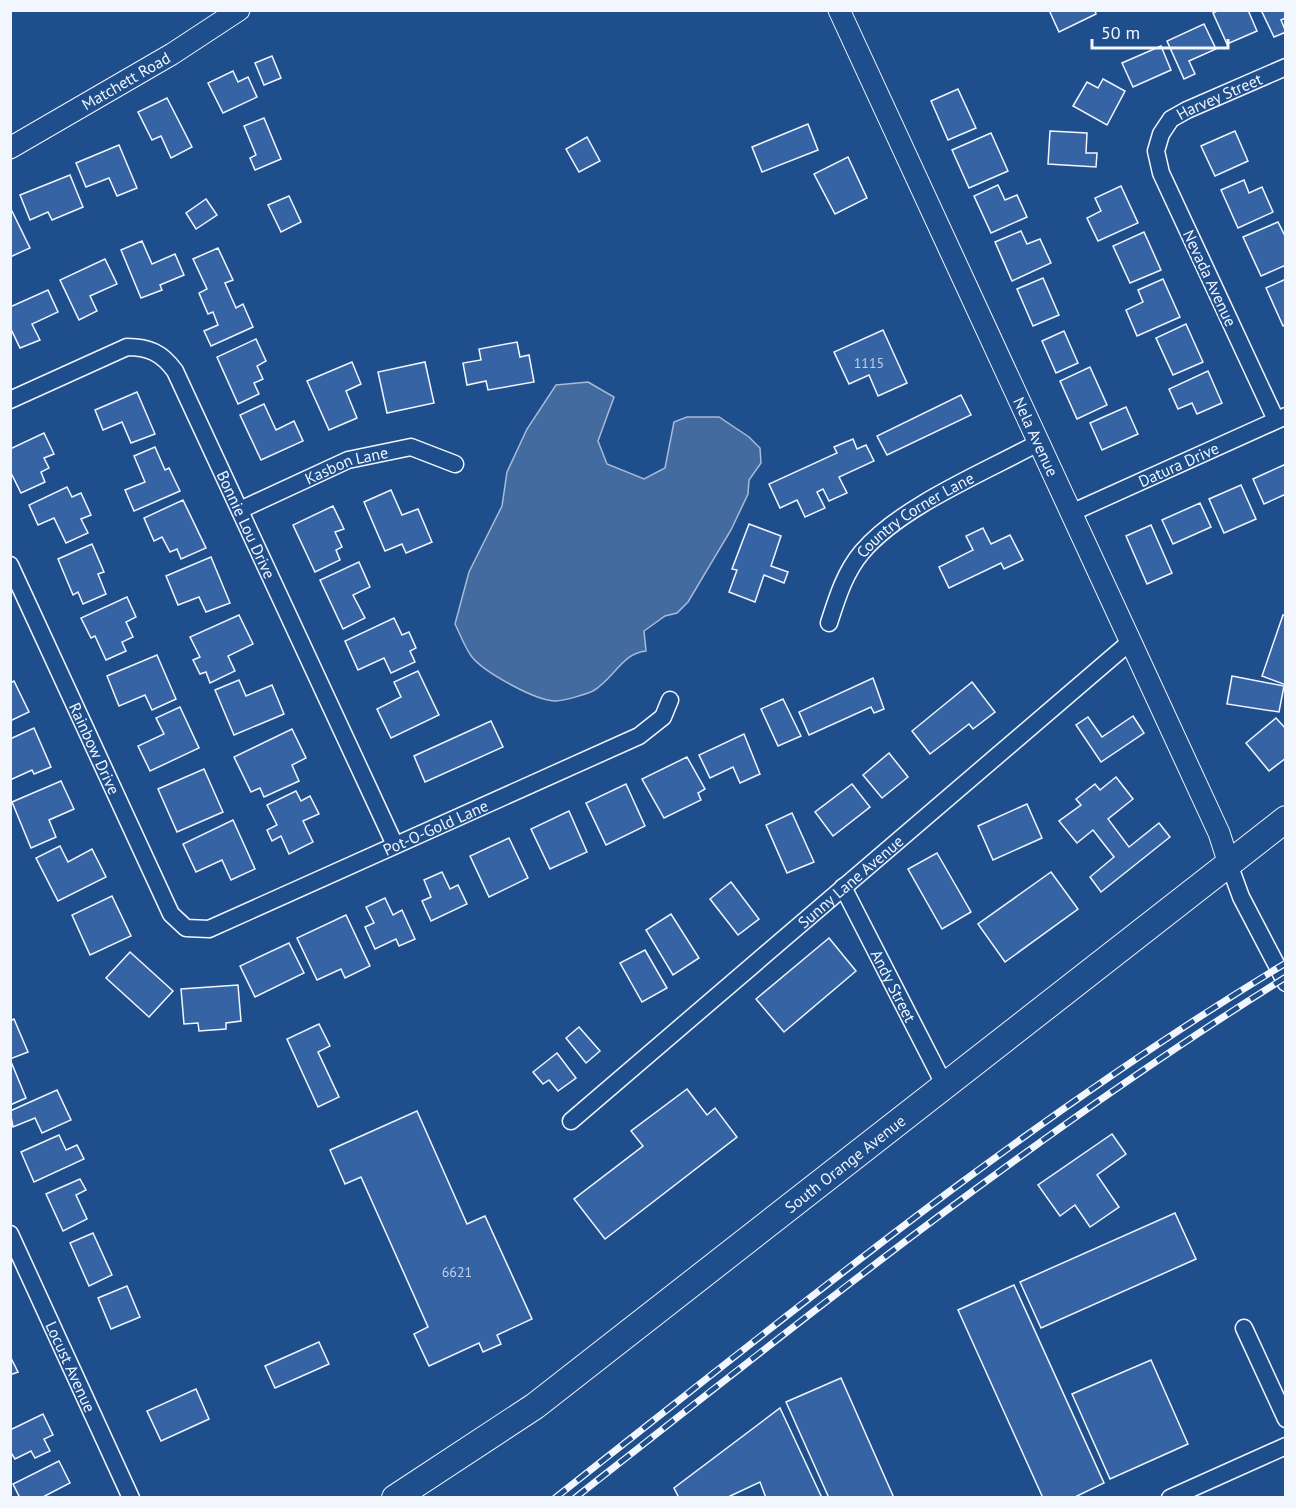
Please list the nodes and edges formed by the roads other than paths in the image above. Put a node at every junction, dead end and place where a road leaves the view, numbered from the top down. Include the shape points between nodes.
1 (239, 10) edge
2 (839, 10) edge
3 (1286, 67) edge
4 (1161, 134) joint
5 (10, 148) edge
6 (10, 400) edge
7 (1281, 418) edge
8 (1038, 443) junction
9 (454, 464) dead end
10 (240, 510) junction
11 (1071, 513) junction
12 (10, 565) edge
13 (830, 623) dead end
14 (1130, 642) junction
15 (670, 700) dead end
16 (1286, 819) edge
17 (395, 845) junction
18 (1229, 864) junction
19 (843, 887) junction
20 (186, 928) joint
21 (1286, 983) edge
22 (945, 1086) junction
23 (571, 1121) dead end
24 (10, 1234) edge
25 (1244, 1328) dead end
26 (1286, 1419) edge
27 (1286, 1446) edge
28 (131, 1497) edge
29 (395, 1497) edge
30 (1170, 1497) edge

1 - 5 street, Matchett Road via 172,54
2 - 8 street, Nela Avenue
3 - 4 street, Harvey Street via 1187,110 1171,119
4 - 7 street, Nevada Avenue via 1156,151 1161,173
6 - 10 street, Bonnie Lou Drive via 127,347 156,351 175,372
7 - 11 street, Datura Drive
8 - 11 street, Nela Avenue
8 - 13 street, Country Corner Lane via 886,530 861,553 846,578
9 - 10 street, Kasbon Lane via 411,447 348,460
10 - 17 street, Bonnie Lou Drive
11 - 14 street, Nela Avenue
12 - 20 street, Rainbow Drive via 171,914
14 - 18 street, Nela Avenue via 1219,833
14 - 19 street, Sunny Lane Avenue
15 - 17 street, Pot-O-Gold Lane via 663,717 639,736
16 - 18 main road, South Orange Avenue
17 - 20 street, Pot-O-Gold Lane via 209,929
18 - 21 street via 1240,897
18 - 22 main road, South Orange Avenue
19 - 22 street, Andy Street
19 - 23 street, Sunny Lane Avenue
22 - 29 main road, South Orange Avenue via 535,1406
24 - 28 street, Locust Avenue
25 - 26 street
27 - 30 street

